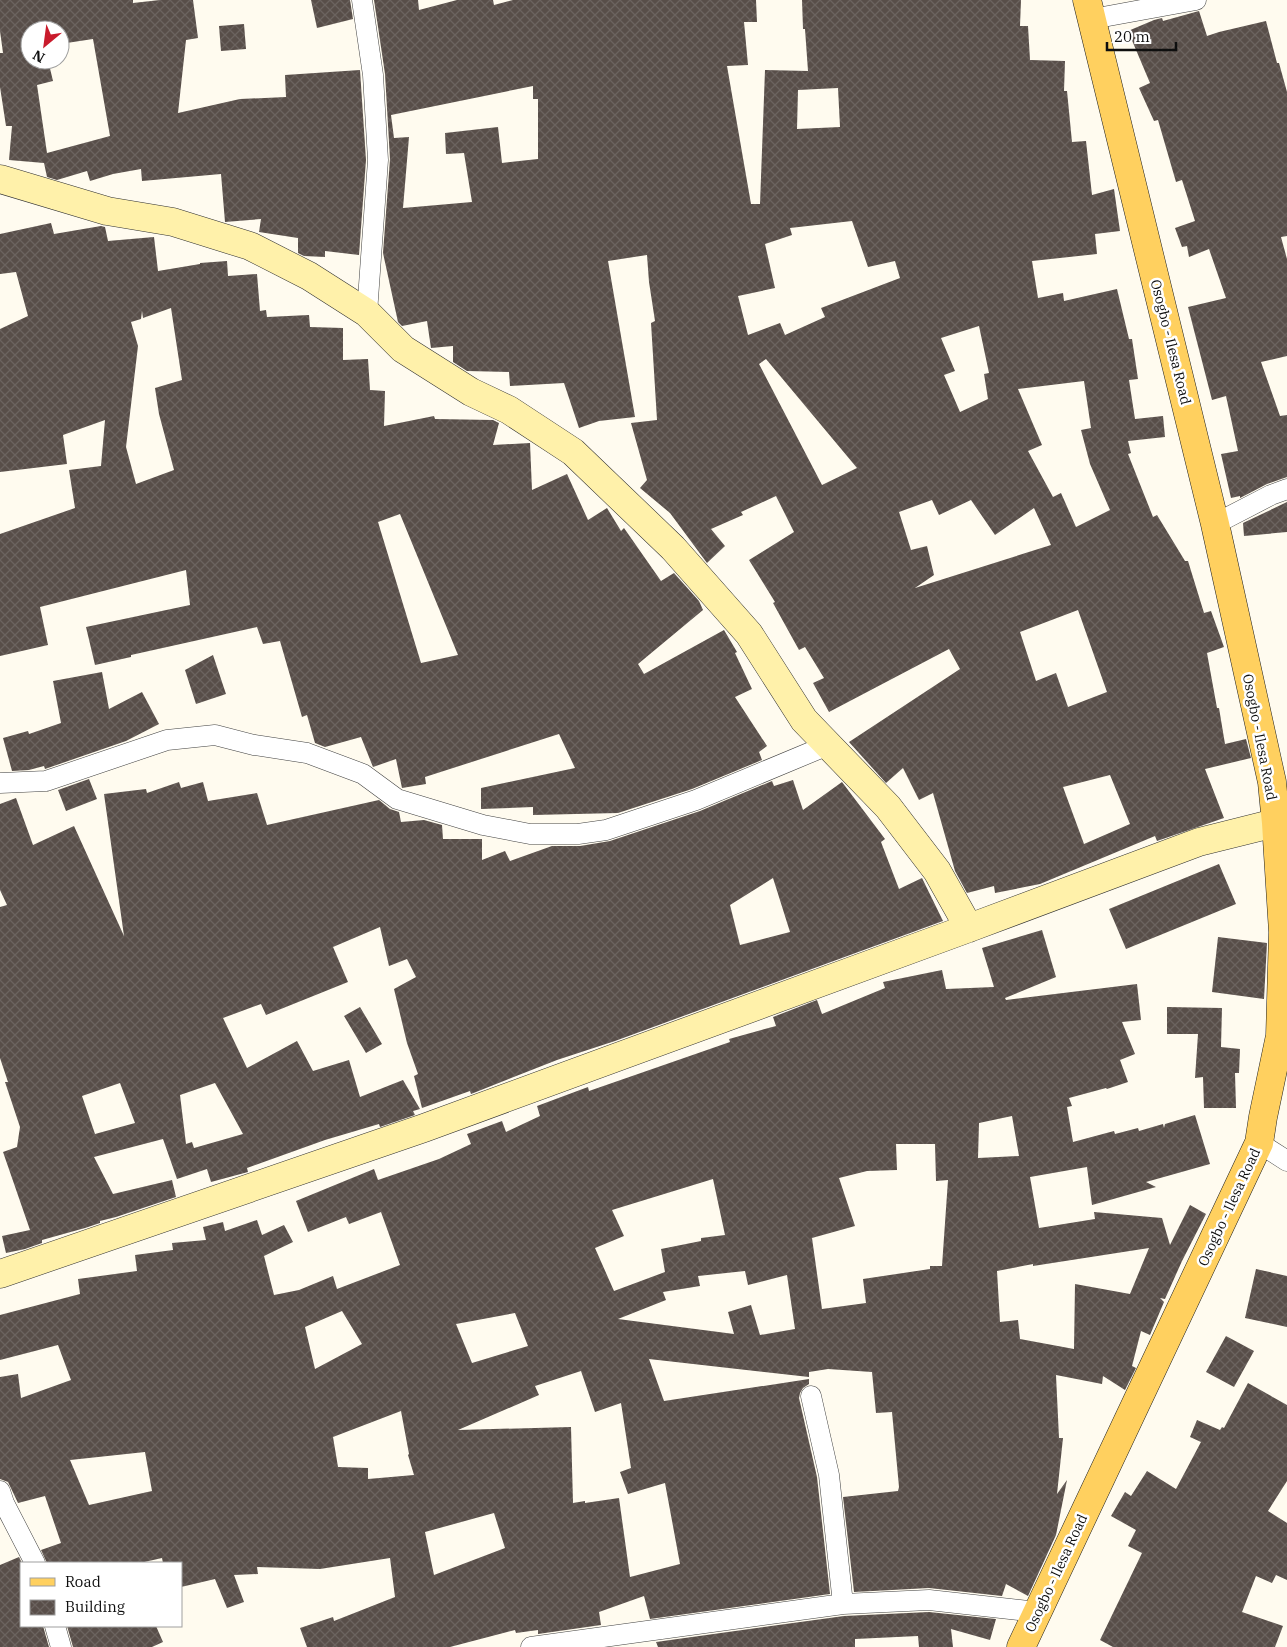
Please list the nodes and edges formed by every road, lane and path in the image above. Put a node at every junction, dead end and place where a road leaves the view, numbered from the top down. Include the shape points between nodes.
1 (362, 0) edge
2 (1196, 0) edge
3 (1090, 10) edge
4 (0, 179) edge
5 (367, 313) junction
6 (1287, 489) edge
7 (1215, 524) junction
8 (828, 745) junction
9 (0, 783) edge
10 (1282, 821) edge
11 (969, 928) junction
12 (1259, 1143) junction
13 (1287, 1161) edge
14 (0, 1274) edge
15 (811, 1396) dead end
16 (0, 1491) edge
17 (34, 1562) edge
18 (844, 1604) junction
19 (1037, 1612) junction
20 (55, 1627) edge
21 (61, 1647) edge
22 (531, 1647) edge
23 (1021, 1647) edge

1 - 5 street via 373,76 378,160
2 - 3 street
3 - 7 main road, Osogbo - Ilesa Road
4 - 5 main road via 107,211 173,222 250,246 309,276
5 - 8 main road via 403,348 471,392 509,410 572,452 634,509 673,548 748,634 804,720
6 - 7 street
7 - 10 main road, Osogbo - Ilesa Road
8 - 9 street via 696,800 606,830 578,834 530,834 483,825 397,800 363,774 307,753 216,735 167,740 46,781
8 - 11 main road via 888,807 937,871
10 - 11 main road via 1199,842
10 - 12 main road, Osogbo - Ilesa Road via 1280,1036
11 - 14 main road via 424,1128
12 - 13 street
12 - 19 main road, Osogbo - Ilesa Road
15 - 18 street via 829,1475
16 - 17 street
18 - 19 street via 929,1600
18 - 22 street
19 - 23 main road, Osogbo - Ilesa Road
20 - 21 street

